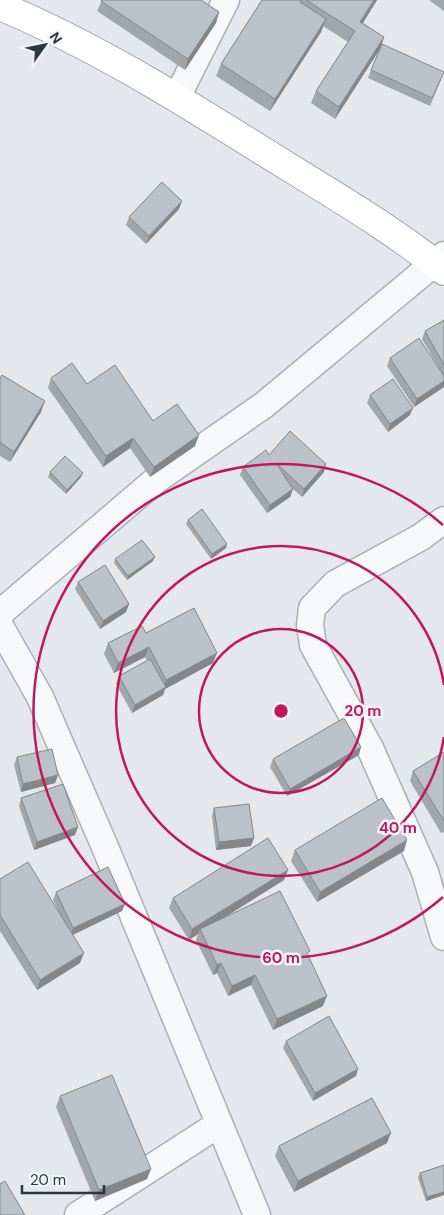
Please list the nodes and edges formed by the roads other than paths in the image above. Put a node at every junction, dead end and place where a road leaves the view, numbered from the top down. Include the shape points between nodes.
1 (226, 0) edge
2 (0, 6) edge
3 (176, 97) junction
4 (441, 263) edge
5 (444, 520) edge
6 (0, 613) edge
7 (0, 626) edge
8 (444, 937) edge
9 (219, 1124) junction
10 (78, 1215) edge
11 (257, 1215) edge

1 - 3 street
2 - 3 main road via 29,18
3 - 4 main road
4 - 6 street via 264,405 156,480
5 - 8 street via 421,537 334,584 312,608 310,625 313,645 370,748 425,872
7 - 9 street via 40,697
9 - 10 street
9 - 11 street

